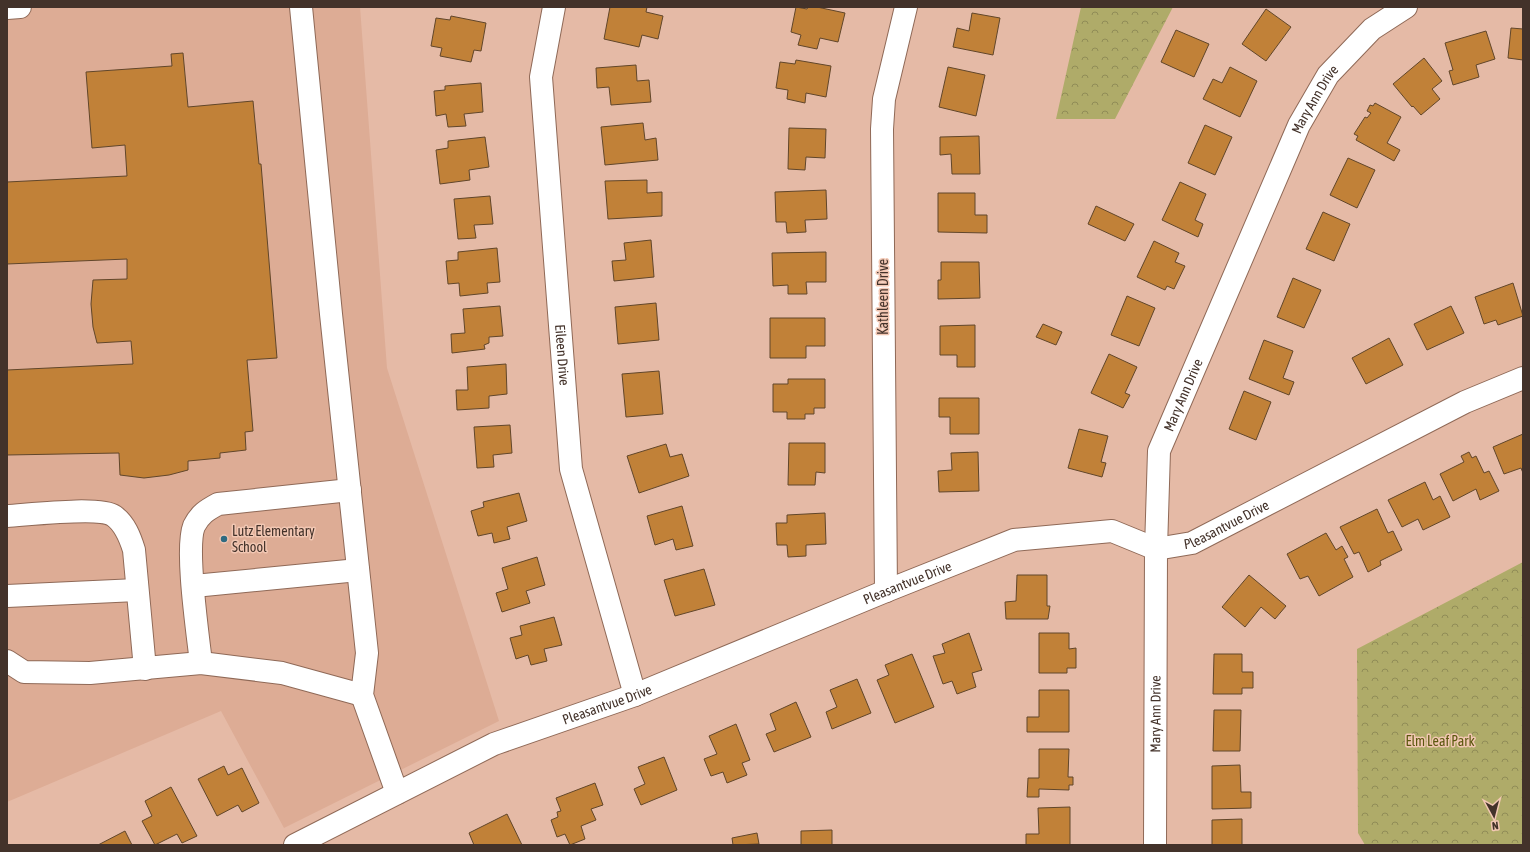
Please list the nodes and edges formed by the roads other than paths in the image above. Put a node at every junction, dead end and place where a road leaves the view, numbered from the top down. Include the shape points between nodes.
1 (20, 7) edge
2 (301, 7) edge
3 (554, 7) edge
4 (906, 7) edge
5 (1406, 7) edge
6 (7, 8) edge
7 (1523, 378) edge
8 (350, 490) junction
9 (7, 516) edge
10 (1156, 549) junction
11 (358, 570) junction
12 (194, 586) junction
13 (137, 590) junction
14 (886, 590) junction
15 (7, 596) edge
16 (7, 661) edge
17 (201, 663) junction
18 (145, 669) junction
19 (362, 695) junction
20 (635, 695) junction
21 (397, 793) junction
22 (295, 845) edge
23 (1155, 845) edge

1 - 6 street
2 - 8 street
3 - 20 street, Eileen Drive via 542,77 571,469
4 - 14 street, Kathleen Drive via 884,99 882,129
5 - 10 street, Mary Ann Drive via 1372,29 1328,75 1299,125 1159,452
7 - 10 street, Pleasantvue Drive via 1465,402 1192,543
8 - 11 street
8 - 12 street via 218,504 202,512 194,527 191,553
9 - 13 street via 92,511 113,516 128,533 132,544
10 - 14 street, Pleasantvue Drive via 1112,531 1014,540
10 - 23 street, Mary Ann Drive
11 - 12 street
11 - 19 street via 367,653
12 - 17 street
13 - 15 street
13 - 18 street
14 - 20 street, Pleasantvue Drive
16 - 18 street via 24,672 90,673
17 - 18 street
17 - 19 street via 282,673
19 - 21 street
20 - 21 street, Pleasantvue Drive via 494,744
21 - 22 street, Pleasantvue Drive

